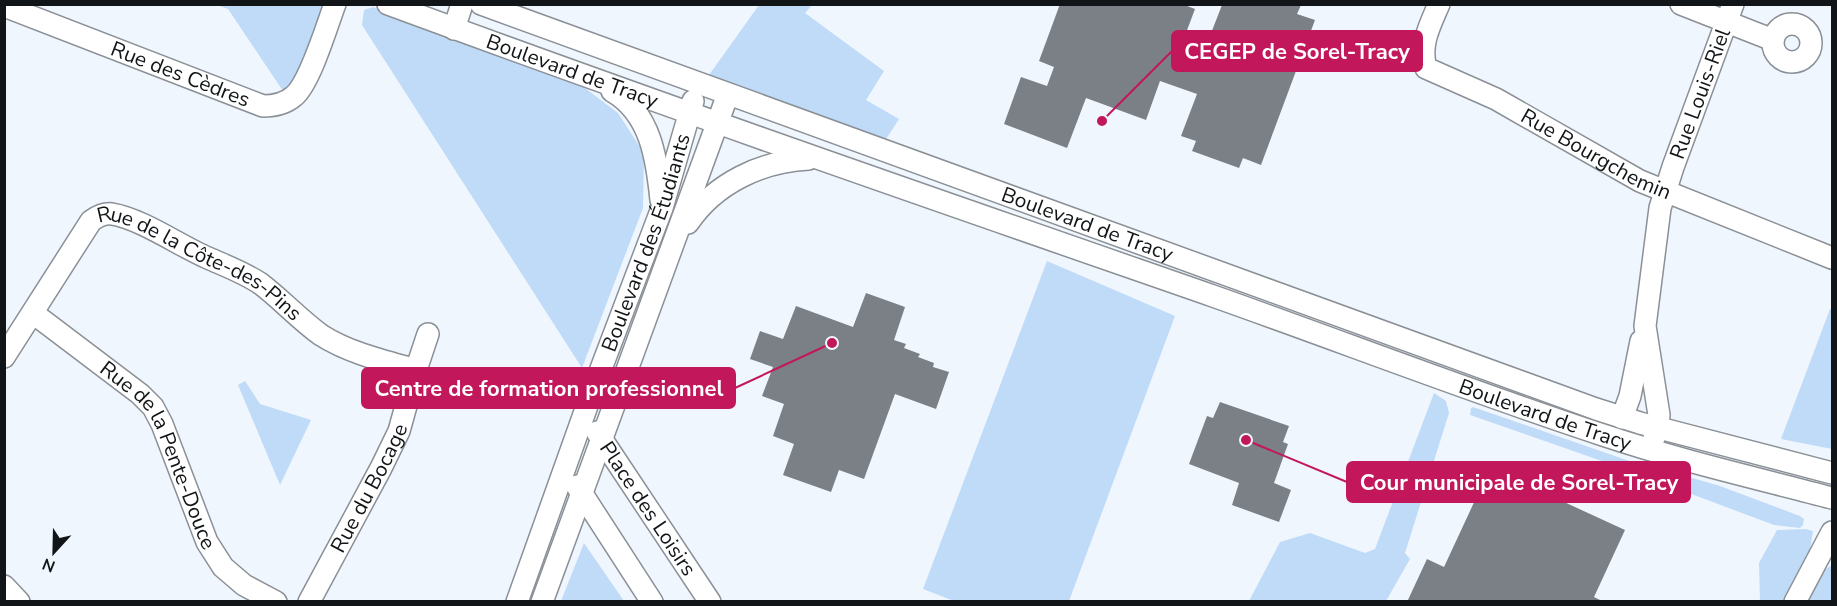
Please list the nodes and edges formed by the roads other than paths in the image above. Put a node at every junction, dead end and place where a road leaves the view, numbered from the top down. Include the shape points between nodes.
1 (335, 4) edge
2 (388, 4) edge
3 (462, 4) edge
4 (481, 4) edge
5 (1439, 4) edge
6 (1681, 4) edge
7 (4, 6) edge
8 (1730, 13) edge
9 (454, 28) junction
10 (1773, 40) dead end
11 (591, 79) junction
12 (699, 84) junction
13 (728, 94) junction
14 (690, 113) junction
15 (717, 123) junction
16 (816, 158) junction
17 (920, 165) junction
18 (1665, 192) junction
19 (926, 196) junction
20 (662, 208) junction
21 (675, 241) junction
22 (1833, 258) edge
23 (1289, 297) junction
24 (33, 313) junction
25 (1268, 317) junction
26 (1644, 326) junction
27 (428, 334) dead end
28 (1440, 353) junction
29 (4, 357) edge
30 (416, 370) junction
31 (1432, 377) junction
32 (584, 415) junction
33 (1622, 418) junction
34 (1658, 427) junction
35 (602, 439) junction
36 (1650, 449) junction
37 (1672, 456) junction
38 (565, 468) junction
39 (1833, 473) edge
40 (582, 493) junction
41 (1833, 498) edge
42 (1833, 532) edge
43 (1825, 558) edge
44 (4, 586) edge
45 (19, 602) edge
46 (276, 602) edge
47 (309, 602) edge
48 (517, 602) edge
49 (542, 602) edge
50 (652, 602) edge
51 (710, 602) edge
52 (1795, 602) edge

1 - 7 street, Rue des Cèdres via 296,95 274,106 263,106
2 - 9 street, Boulevard de Tracy
3 - 9 street
4 - 12 street, Boulevard de Tracy
5 - 18 street, Rue Bourgchemin via 1425,40 1426,68 1496,99
6 - 8 street
8 - 10 street
8 - 18 street, Rue Louis-Riel
9 - 11 street, Boulevard de Tracy
11 - 14 street, Boulevard de Tracy
11 - 20 street via 619,94 636,111 651,141
12 - 13 street, Boulevard de Tracy
12 - 14 street, Boulevard des Étudiants
13 - 15 street, Boulevard des Étudiants
13 - 17 street, Boulevard de Tracy
14 - 15 street, Boulevard de Tracy
14 - 20 street, Boulevard des Étudiants
15 - 16 street, Boulevard de Tracy
15 - 21 street, Boulevard des Étudiants
16 - 19 street, Boulevard de Tracy
16 - 21 street via 784,161 733,180 704,202
17 - 19 street
17 - 23 street, Boulevard de Tracy
18 - 22 street, Rue Bourgchemin
18 - 26 street, Rue Louis-Riel
19 - 25 street, Boulevard de Tracy
20 - 32 street, Boulevard des Étudiants
21 - 35 street, Boulevard des Étudiants
23 - 25 street
23 - 28 street, Boulevard de Tracy
24 - 29 street, Rue de la Côte-des-Pins
24 - 30 street, Rue de la Côte-des-Pins via 91,221 99,215 111,214 255,280 333,341
24 - 46 street, Rue de la Pente-Douce via 153,407 207,542 223,567 244,585
25 - 31 street, Boulevard de Tracy
26 - 33 street, Rue Louis-Riel
26 - 34 street, Rue Louis-Riel via 1658,404
27 - 30 street, Rue du Bocage
28 - 31 street, Boulevard de Tracy
28 - 33 street, Boulevard de Tracy
30 - 47 street, Rue du Bocage via 399,431
31 - 36 street, Boulevard de Tracy
32 - 35 street, Place des Loisirs
32 - 38 street, Boulevard des Étudiants
33 - 34 street, Boulevard de Tracy
34 - 36 street, Rue Louis-Riel
34 - 37 street, Rue Louis-Riel
34 - 39 street, Boulevard de Tracy
35 - 40 street, Boulevard des Étudiants
35 - 51 street, Place des Loisirs
36 - 37 street, Boulevard de Tracy
37 - 41 street, Boulevard de Tracy
38 - 40 street
38 - 48 street, Boulevard des Étudiants
40 - 49 street, Boulevard des Étudiants
40 - 50 street
42 - 43 street
43 - 52 street
44 - 45 street

